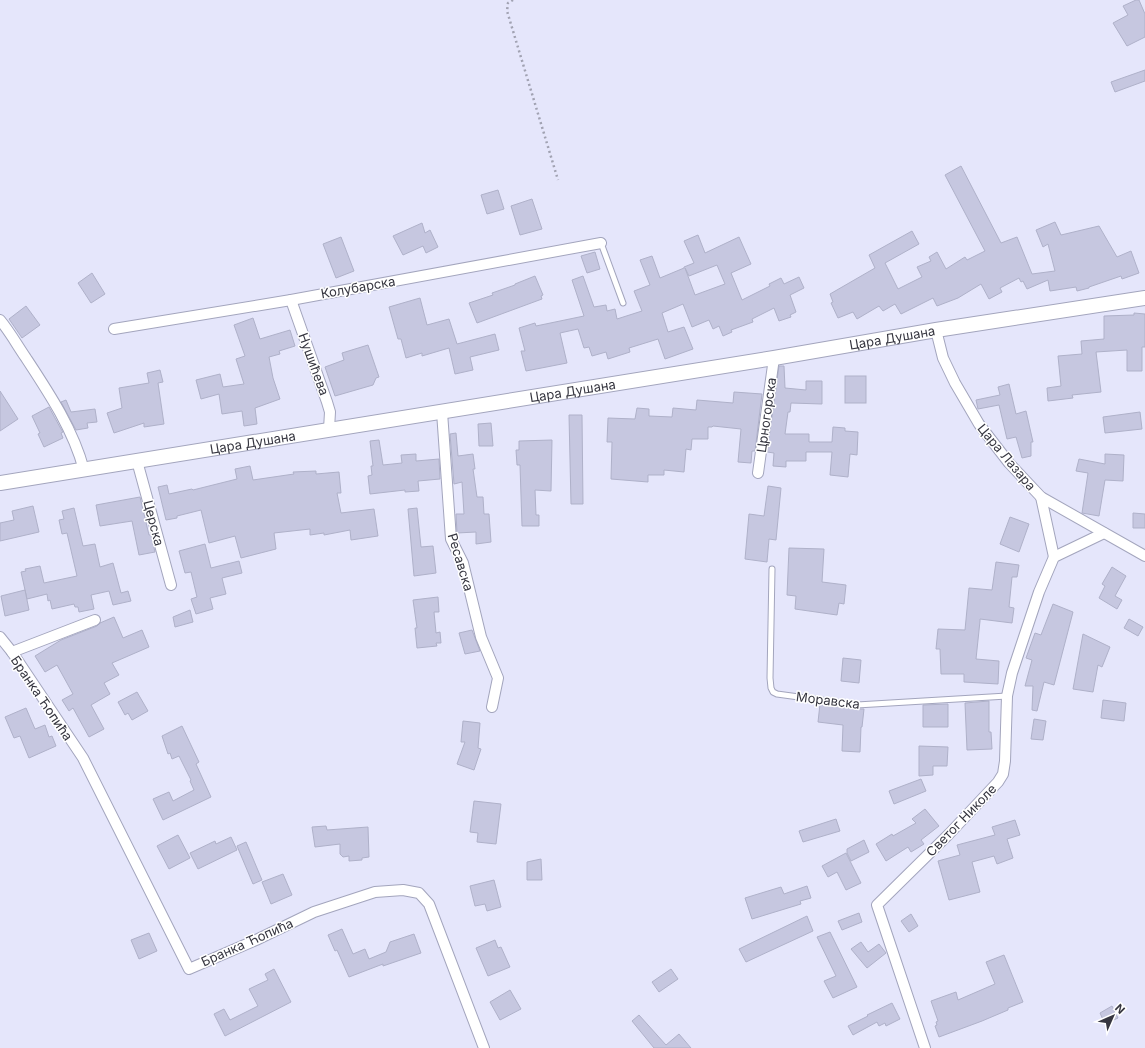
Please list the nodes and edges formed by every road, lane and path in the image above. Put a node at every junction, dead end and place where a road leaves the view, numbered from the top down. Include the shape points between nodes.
1 (513, 0) edge
2 (558, 180) dead end
3 (601, 243) joint
4 (1145, 298) edge
5 (291, 300) junction
6 (623, 303) dead end
7 (0, 320) edge
8 (114, 329) dead end
9 (936, 330) junction
10 (774, 358) junction
11 (442, 412) junction
12 (329, 429) junction
13 (137, 461) junction
14 (84, 470) junction
15 (758, 472) dead end
16 (0, 483) edge
17 (1041, 497) junction
18 (1104, 533) junction
19 (1145, 556) edge
20 (1054, 557) junction
21 (772, 569) dead end
22 (172, 585) dead end
23 (95, 620) dead end
24 (0, 637) edge
25 (12, 652) junction
26 (1007, 696) junction
27 (492, 707) dead end
28 (484, 1048) edge
29 (925, 1048) edge

1 - 2 path via 508,3 507,11
3 - 5 street, Колубарска
3 - 6 lane
4 - 9 main road, Цара Душана
5 - 8 street, Колубарска
5 - 12 street, Нушићева via 330,412
7 - 14 street via 68,427
9 - 10 main road, Цара Душана
9 - 17 street, Цара Лазара via 948,368 979,424 1009,463
10 - 11 main road, Цара Душана
10 - 15 street, Црногорска
11 - 12 main road, Цара Душана
11 - 27 street, Ресавска via 451,539 463,563 481,638 498,678
12 - 13 main road, Цара Душана
13 - 14 main road, Цара Душана
13 - 22 street, Церска
14 - 16 main road, Цара Душана
17 - 18 street, Цара Лазара
17 - 20 street
18 - 19 street, Цара Лазара
18 - 20 street
20 - 26 street, Светог Николе via 1039,592
21 - 26 lane, Моравска via 770,678 773,692 857,705
23 - 25 street
24 - 25 street, Бранка Ћопића
25 - 28 street, Бранка Ћопића via 82,758 189,969 314,912 375,892 403,890 419,893 429,904
26 - 29 street, Светог Николе via 1003,774 949,834 877,905

